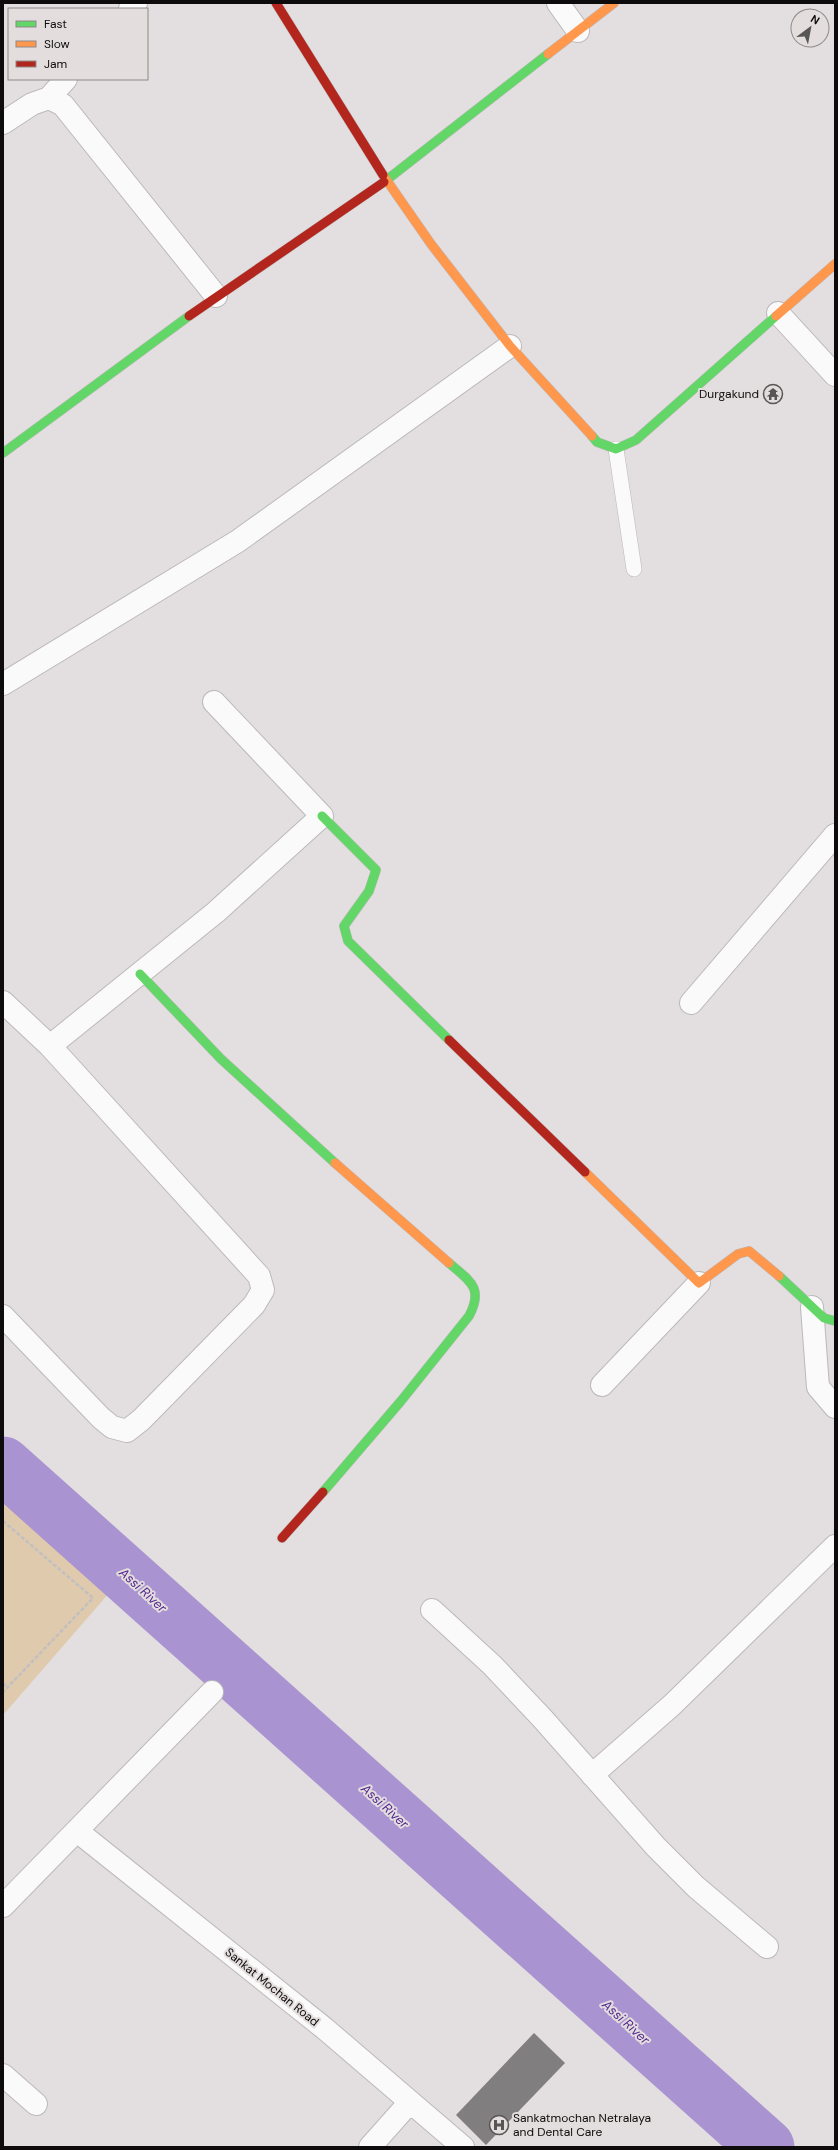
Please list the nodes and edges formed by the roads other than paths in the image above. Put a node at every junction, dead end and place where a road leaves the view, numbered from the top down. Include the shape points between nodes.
1 (276, 3) edge
2 (558, 3) edge
3 (614, 3) edge
4 (578, 31) junction
5 (65, 80) edge
6 (49, 98) junction
7 (3, 123) edge
8 (386, 181) junction
9 (835, 264) edge
10 (216, 296) junction
11 (778, 313) junction
12 (510, 346) junction
13 (835, 375) edge
14 (616, 449) junction
15 (3, 453) edge
16 (634, 569) dead end
17 (3, 684) edge
18 (214, 702) dead end
19 (322, 816) junction
20 (835, 835) edge
21 (140, 974) junction
22 (3, 1002) edge
23 (691, 1004) dead end
24 (50, 1046) junction
25 (699, 1283) junction
26 (812, 1307) junction
27 (3, 1316) edge
28 (835, 1321) edge
29 (602, 1385) dead end
30 (835, 1407) edge
31 (282, 1538) dead end
32 (835, 1546) edge
33 (432, 1610) dead end
34 (212, 1692) dead end
35 (592, 1775) junction
36 (77, 1831) junction
37 (6, 1896) edge
38 (767, 1947) dead end
39 (3, 2075) edge
40 (410, 2102) junction
41 (36, 2104) dead end
42 (370, 2147) edge
43 (463, 2147) edge

1 - 8 street
2 - 4 street
3 - 4 street
4 - 8 street
5 - 6 street
6 - 7 street via 32,104
6 - 10 street via 63,106
8 - 10 street
8 - 12 street
9 - 11 street
10 - 15 street
11 - 13 street
11 - 14 street via 636,440
12 - 14 street via 597,442
12 - 17 street via 238,541
14 - 16 lane
18 - 19 street
19 - 21 street via 216,912
19 - 25 street via 376,870 377,877 373,885 344,926 348,941
20 - 23 street
21 - 24 street
21 - 31 street via 270,1105 470,1281 476,1290 476,1302 469,1316 385,1422
22 - 24 street
24 - 27 street via 259,1276 263,1290 254,1305 141,1420 126,1431 112,1427 101,1418
25 - 26 street via 738,1254 749,1251
25 - 29 street
26 - 28 street via 824,1318
26 - 30 street via 818,1387
32 - 35 street via 672,1705
33 - 35 street via 492,1665
34 - 36 street
35 - 38 street via 686,1877
36 - 37 street
36 - 40 street, Sankat Mochan Road via 324,2028
39 - 41 street
40 - 42 street
40 - 43 street, Sankat Mochan Road

